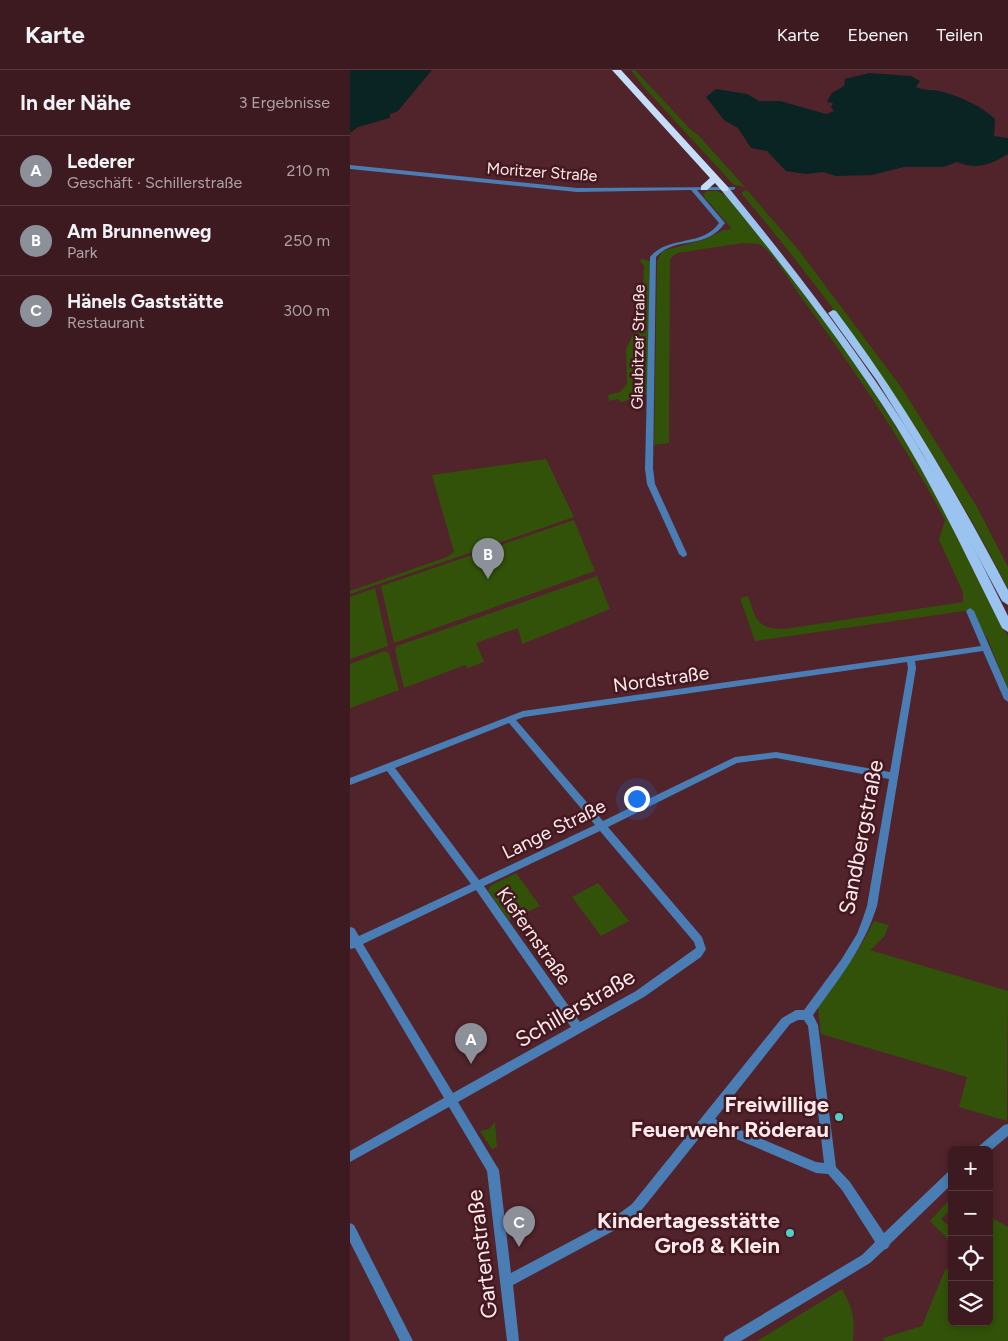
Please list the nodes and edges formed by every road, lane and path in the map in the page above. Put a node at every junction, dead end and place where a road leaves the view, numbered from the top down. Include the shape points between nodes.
1 (622, 71) edge
2 (350, 167) edge
3 (715, 178) junction
4 (704, 188) junction
5 (693, 189) junction
6 (729, 189) junction
7 (683, 554) dead end
8 (1008, 601) edge
9 (970, 612) dead end
10 (1008, 628) edge
11 (987, 648) junction
12 (910, 659) junction
13 (1008, 699) edge
14 (511, 720) junction
15 (389, 767) junction
16 (894, 776) junction
17 (350, 782) edge
18 (600, 826) junction
19 (478, 886) junction
20 (350, 932) edge
21 (353, 944) edge
22 (807, 1015) junction
23 (578, 1029) junction
24 (452, 1100) junction
25 (707, 1121) junction
26 (1008, 1129) edge
27 (988, 1146) edge
28 (350, 1157) edge
29 (831, 1169) junction
30 (948, 1180) edge
31 (350, 1229) edge
32 (884, 1244) junction
33 (506, 1282) junction
34 (407, 1341) edge
35 (513, 1341) edge
36 (729, 1341) edge

1 - 3 highway
1 - 6 highway
2 - 5 street, Moritzer Straße via 562,189
3 - 4 highway
3 - 6 highway
4 - 5 street, Moritzer Straße
4 - 6 street, Moritzer Straße
5 - 7 street, Glaubitzer Straße via 722,223 720,227 701,238 660,249 653,257 649,469 651,484
6 - 8 main road via 844,327 885,386 975,538
6 - 10 main road via 820,309 896,420 946,507
9 - 11 street
11 - 12 street, Nordstraße
11 - 13 street
12 - 14 street, Nordstraße via 523,714
12 - 16 street, Sandbergstraße via 912,668
14 - 15 street, Nordstraße
14 - 18 street
15 - 17 street, Nordstraße
15 - 19 street, Kiefernstraße
16 - 18 street, Lange Straße via 776,756 734,760
16 - 22 street, Sandbergstraße via 870,916 854,947
18 - 19 street, Lange Straße
18 - 23 street, Schillerstraße via 701,946 698,954 640,994
19 - 21 street, Lange Straße
19 - 23 street, Kiefernstraße
20 - 21 street, Gartenstraße
21 - 24 street, Gartenstraße
22 - 25 street via 796,1015 786,1021
22 - 29 street via 813,1026
23 - 24 street, Schillerstraße
24 - 28 street, Schillerstraße
24 - 33 street, Gartenstraße via 493,1170
25 - 29 street via 816,1168
25 - 33 street via 636,1208 613,1225
26 - 27 street
29 - 32 street
30 - 32 street
31 - 34 street
32 - 36 street via 866,1259
33 - 35 street, Gartenstraße

